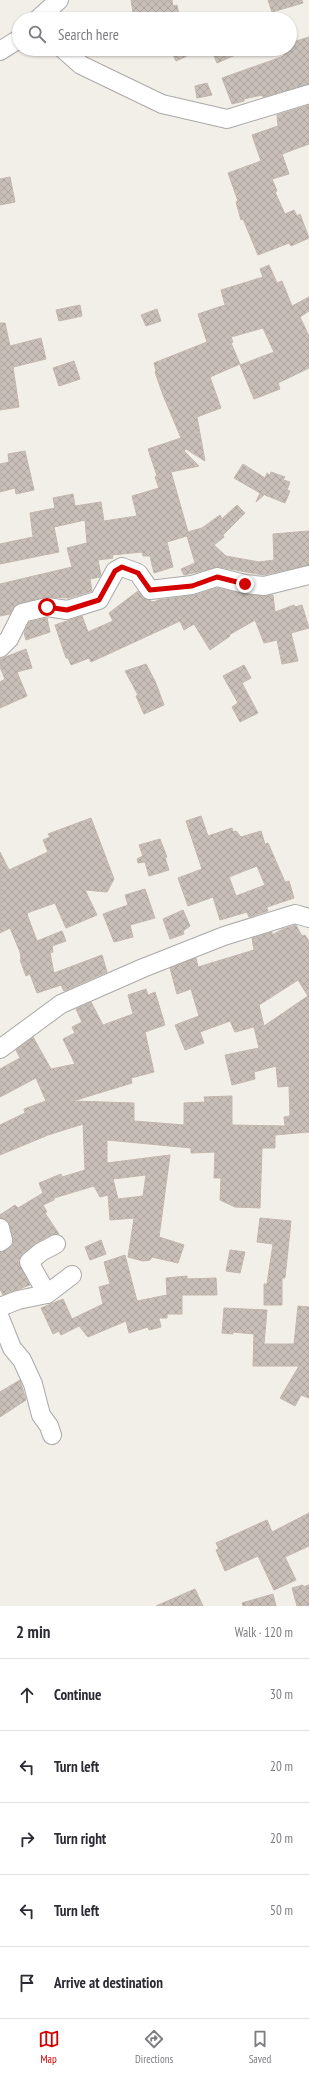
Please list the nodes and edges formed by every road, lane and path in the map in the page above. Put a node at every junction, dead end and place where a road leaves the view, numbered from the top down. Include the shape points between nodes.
1 (59, 0) edge
2 (46, 12) edge
3 (12, 43) edge
4 (0, 51) edge
5 (71, 56) edge
6 (309, 94) edge
7 (309, 575) edge
8 (0, 648) edge
9 (309, 918) edge
10 (0, 1049) edge
11 (0, 1228) edge
12 (0, 1242) edge
13 (56, 1244) dead end
14 (72, 1275) dead end
15 (47, 1294) junction
16 (0, 1307) edge
17 (0, 1318) edge
18 (52, 1435) dead end

1 - 2 street
3 - 4 street
5 - 6 street via 81,65 162,104 227,119
7 - 8 street via 264,586 217,577 192,586 150,590 138,573 122,567 115,571 99,600 67,610 47,607 22,612 10,639
9 - 10 street via 295,914 224,936 143,968 61,1004
11 - 12 street via 3,1240
13 - 15 street via 29,1262
14 - 15 street
15 - 16 street
17 - 18 street via 12,1348 22,1360 33,1384 41,1415

